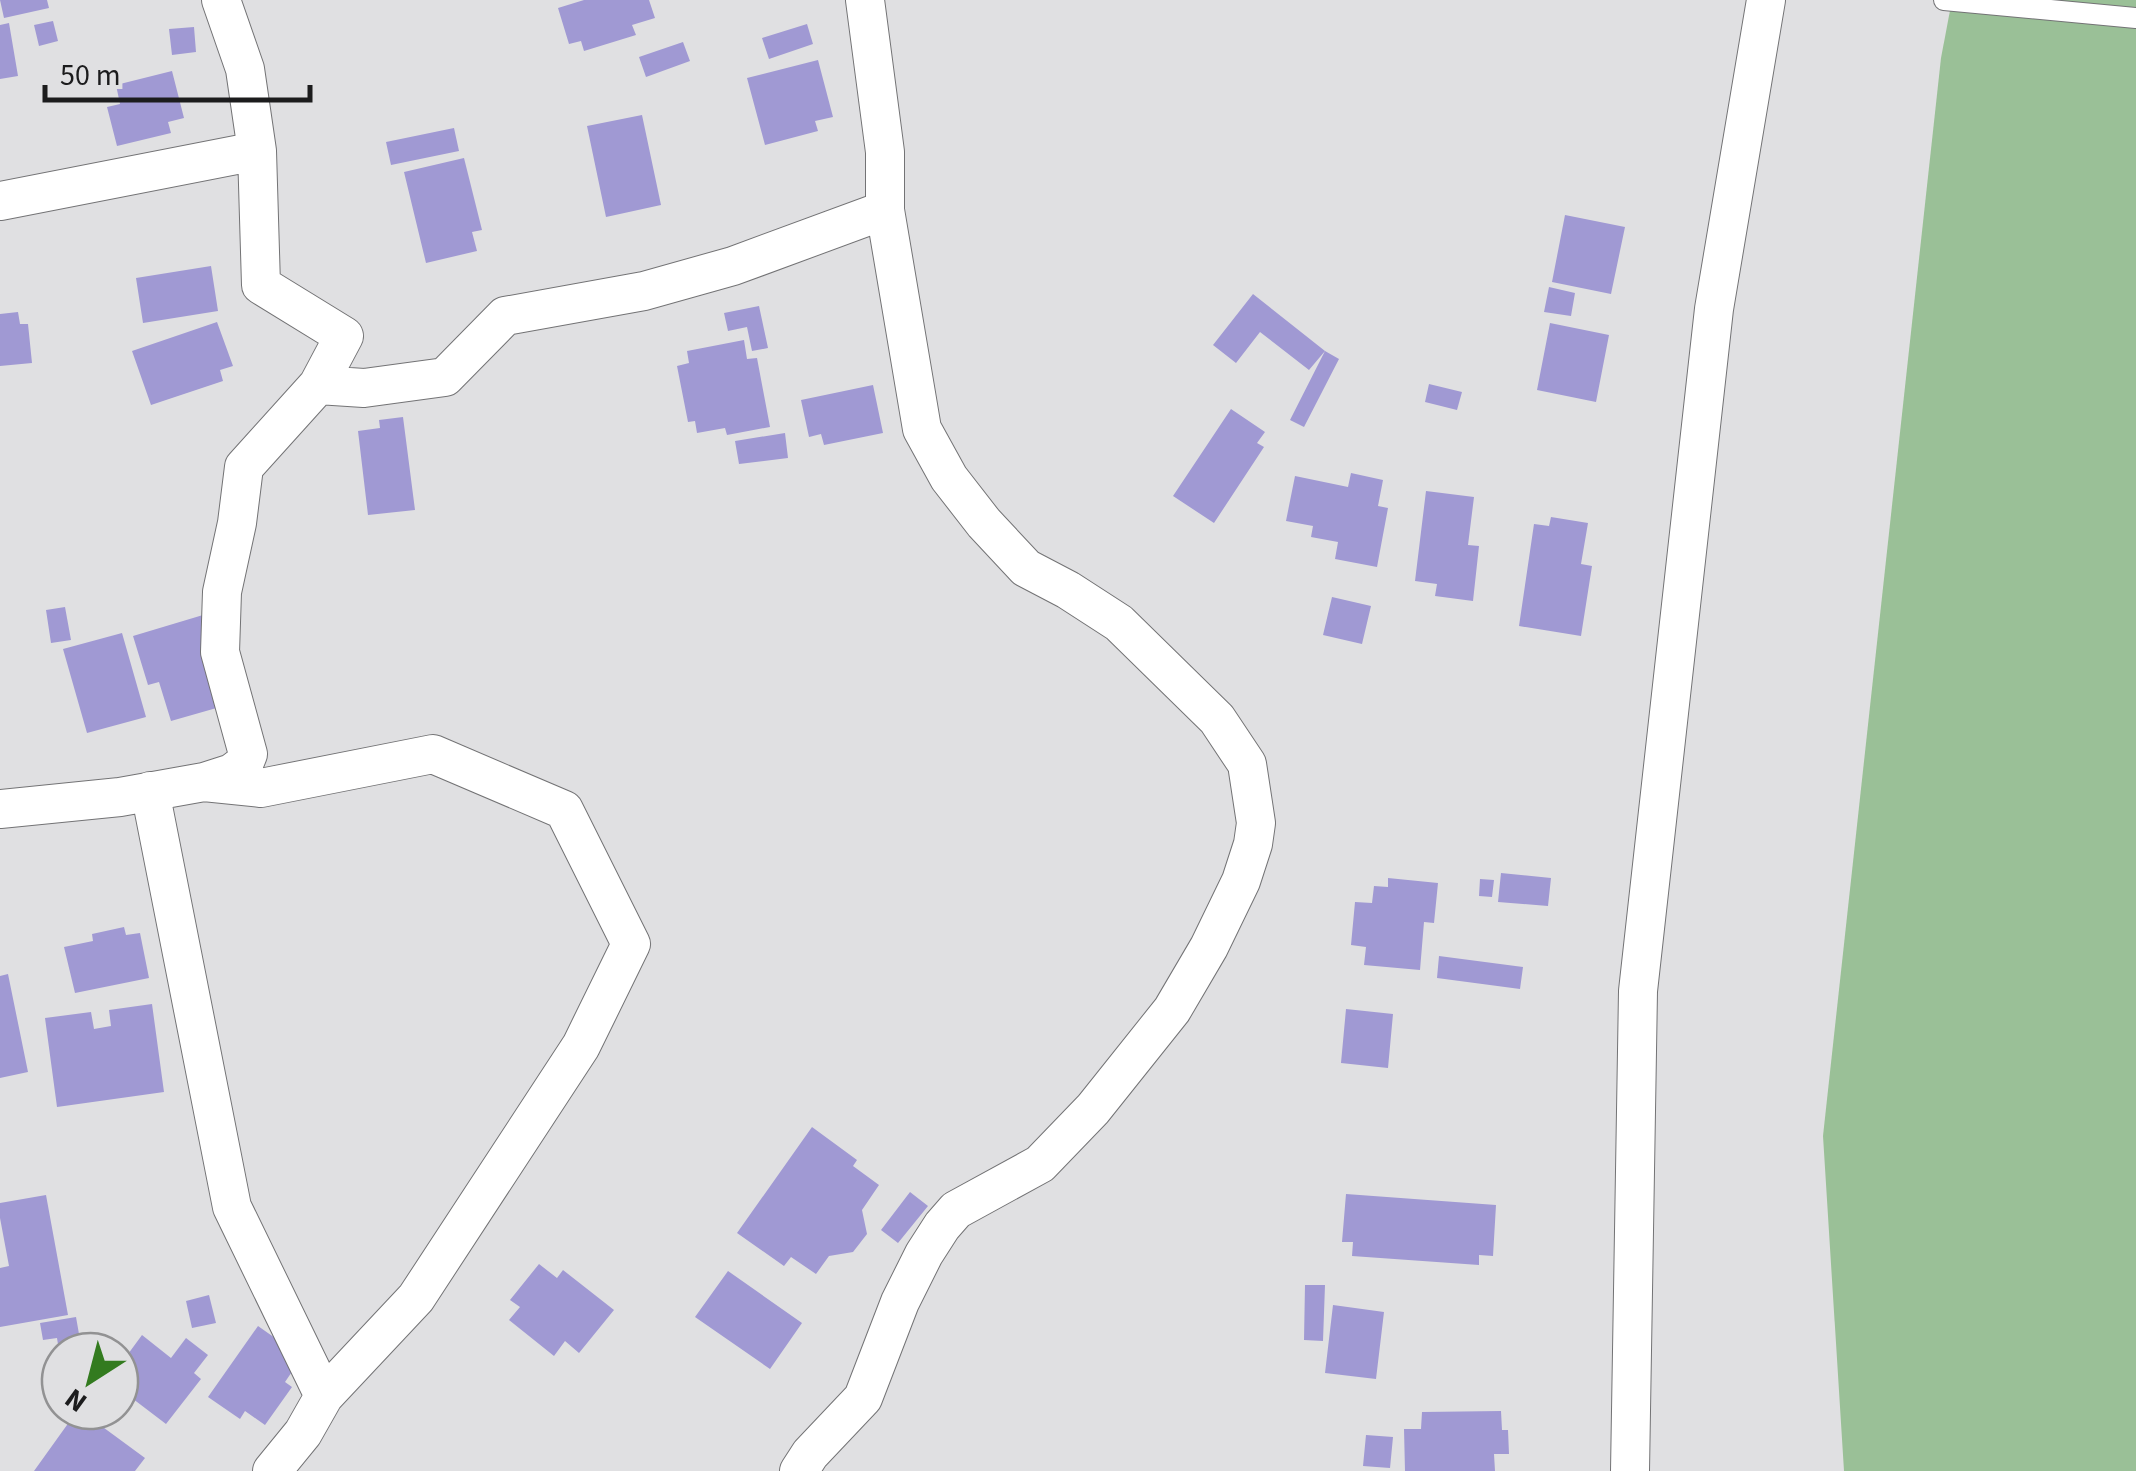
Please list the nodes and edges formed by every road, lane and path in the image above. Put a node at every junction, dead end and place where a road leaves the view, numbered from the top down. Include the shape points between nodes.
1 (221, 0) edge
2 (865, 0) edge
3 (1766, 0) edge
4 (1944, 0) edge
5 (2136, 18) edge
6 (257, 151) junction
7 (0, 201) edge
8 (885, 210) junction
9 (318, 385) junction
10 (204, 782) junction
11 (150, 791) junction
12 (0, 808) edge
13 (324, 1396) junction
14 (272, 1471) edge
15 (799, 1471) edge
16 (1630, 1471) edge

1 - 6 street via 245,69
2 - 8 street via 885,152
3 - 16 street via 1714,309 1638,991
4 - 5 lane
6 - 7 street
6 - 9 street via 262,284 344,336
8 - 9 street via 644,291 505,316 445,377 364,388
8 - 15 street via 922,429 949,478 1026,568 1119,623 1217,719 1248,764 1256,822 1241,881 1172,1010 1040,1164 956,1210 942,1226 900,1302 863,1398
9 - 10 street via 244,467 222,592 220,652 248,754 232,772
10 - 11 street
10 - 13 street via 261,788 433,754 564,810 630,944 582,1046 416,1298
11 - 12 street
11 - 13 street via 232,1207
13 - 14 street

